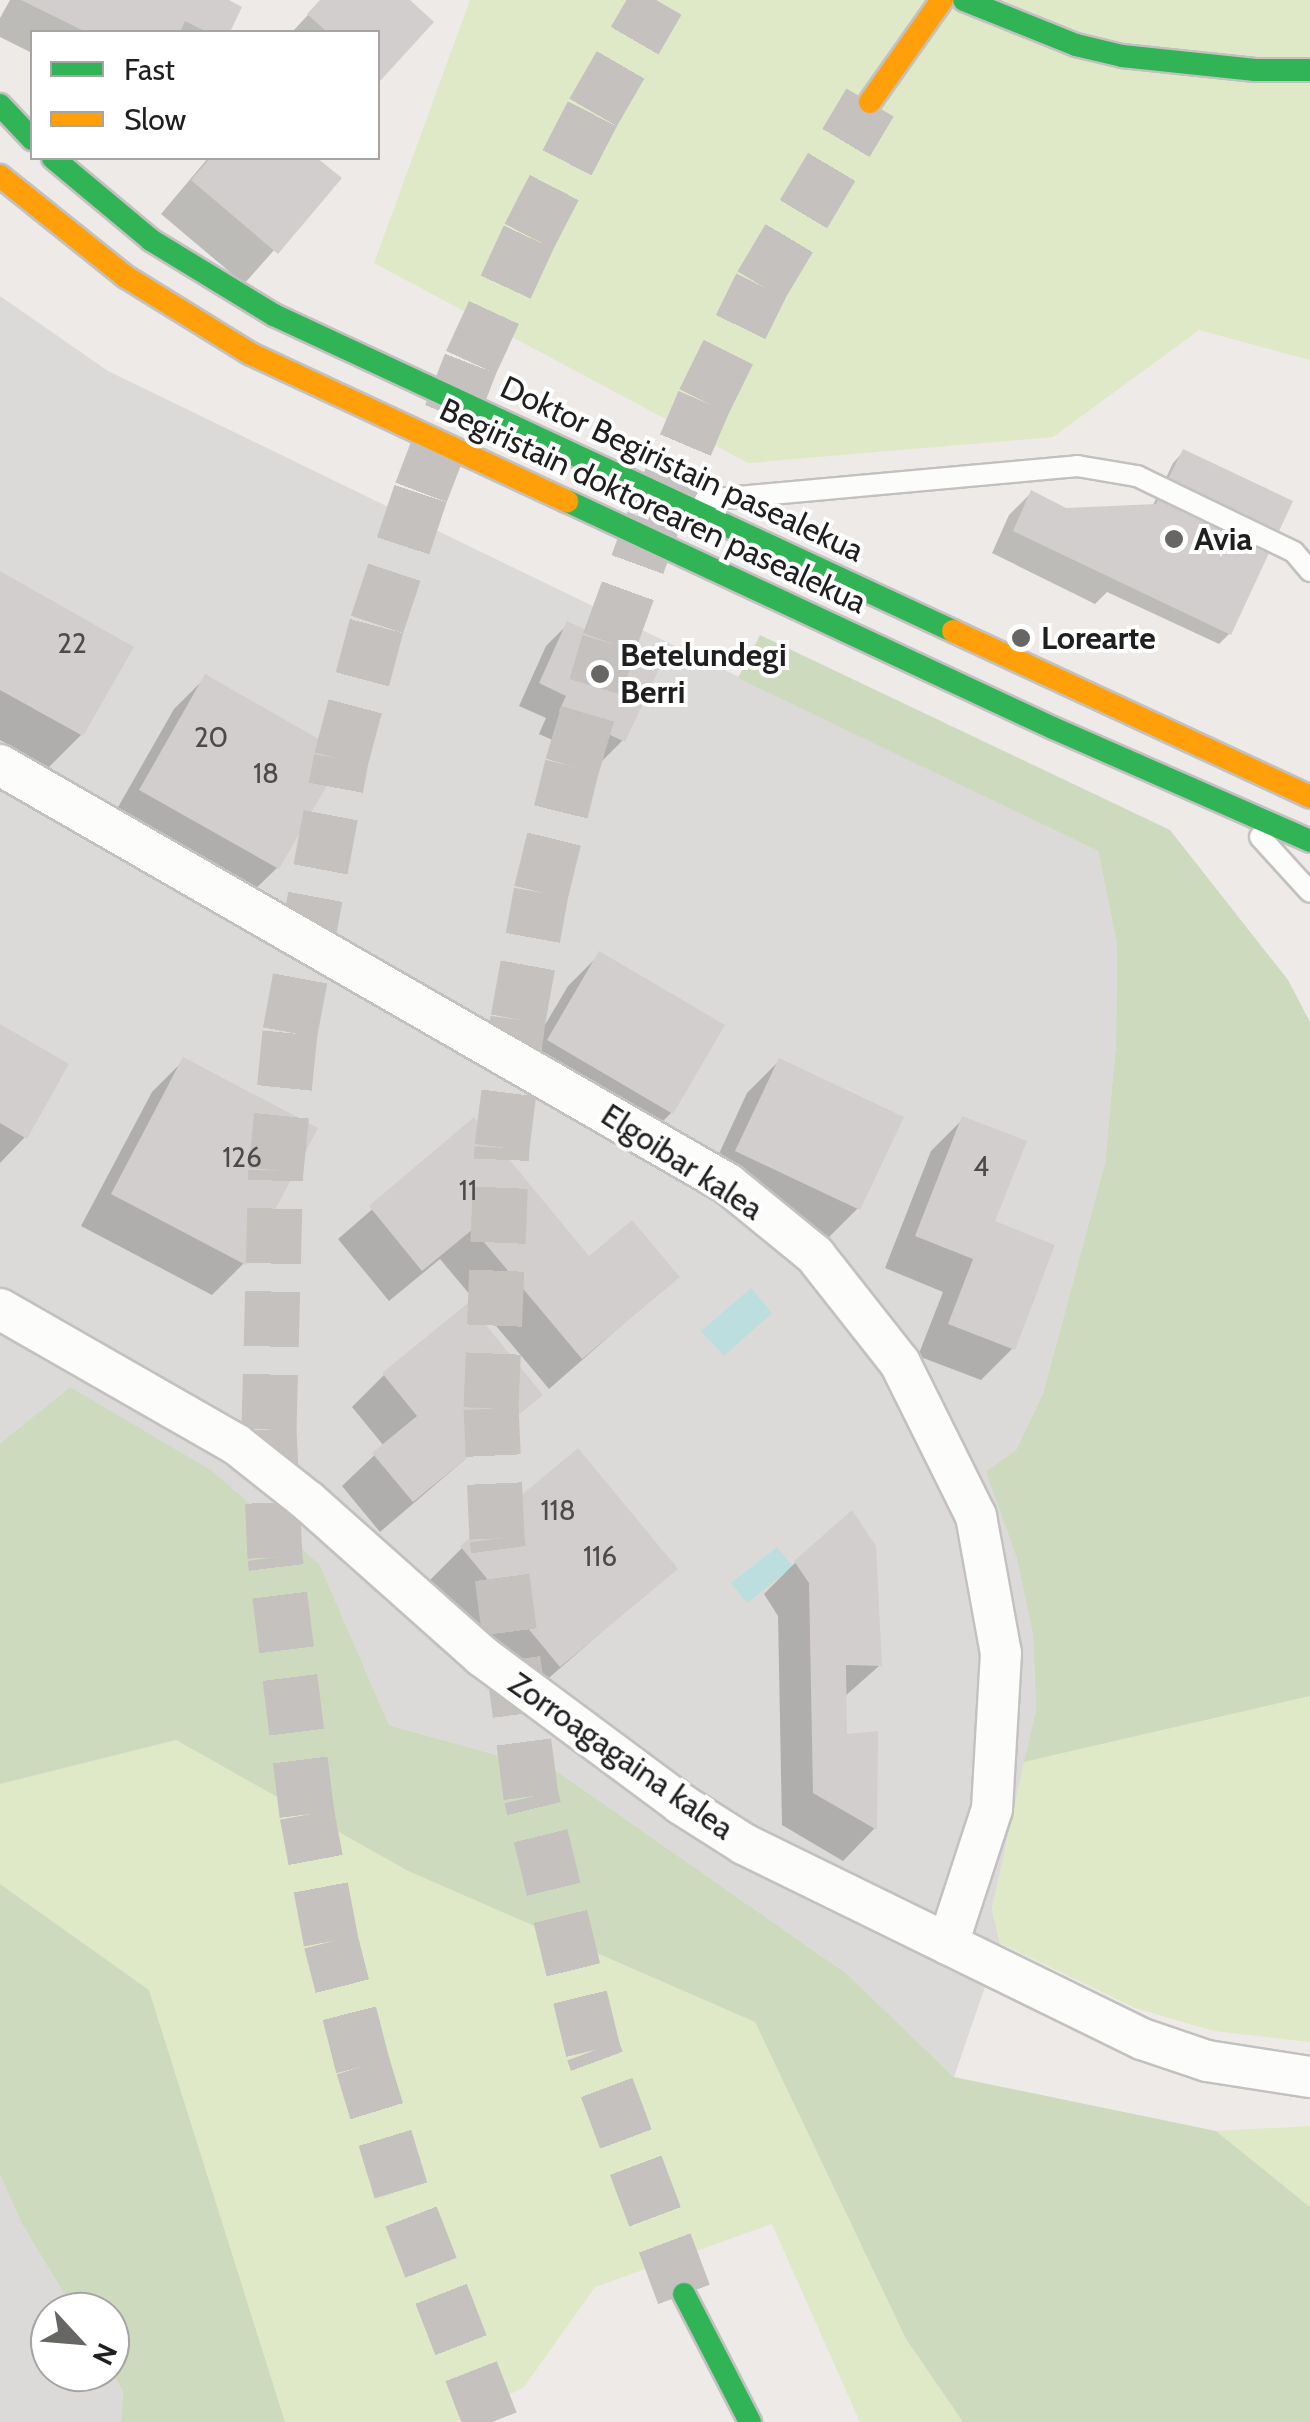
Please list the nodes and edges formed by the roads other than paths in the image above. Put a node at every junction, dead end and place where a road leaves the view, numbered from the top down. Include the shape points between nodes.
1 (942, 0) edge
2 (964, 0) edge
3 (1310, 70) edge
4 (870, 102) tunnel mouth
5 (0, 105) edge
6 (26, 132) edge
7 (54, 160) edge
8 (0, 176) edge
9 (677, 502) junction
10 (1310, 571) edge
11 (0, 765) edge
12 (1310, 797) edge
13 (1233, 805) junction
14 (1310, 841) edge
15 (1310, 892) edge
16 (0, 1310) edge
17 (948, 1944) junction
18 (1310, 2078) edge
19 (684, 2294) tunnel mouth
20 (750, 2422) edge

1 - 4 main road
2 - 3 main road via 1076,44 1192,65
5 - 6 main road
7 - 9 main road, Doktor Begiristain pasealekua via 151,240 274,316
8 - 13 main road, Begiristain doktorearen pasealekua via 126,276 250,352 1053,728
9 - 10 lane via 1077,466 1136,476 1294,552
9 - 12 main road, Doktor Begiristain pasealekua
11 - 17 street, Elgoibar kalea via 728,1184 815,1254 900,1363 976,1516 1000,1654 992,1809
13 - 14 main road, Begiristain doktorearen pasealekua
13 - 15 lane
16 - 17 street, Zorroagagaina kalea via 236,1444 482,1656 681,1804 744,1844
17 - 18 street, Zorroagagaina kalea via 1142,2039 1206,2062
19 - 20 main road

